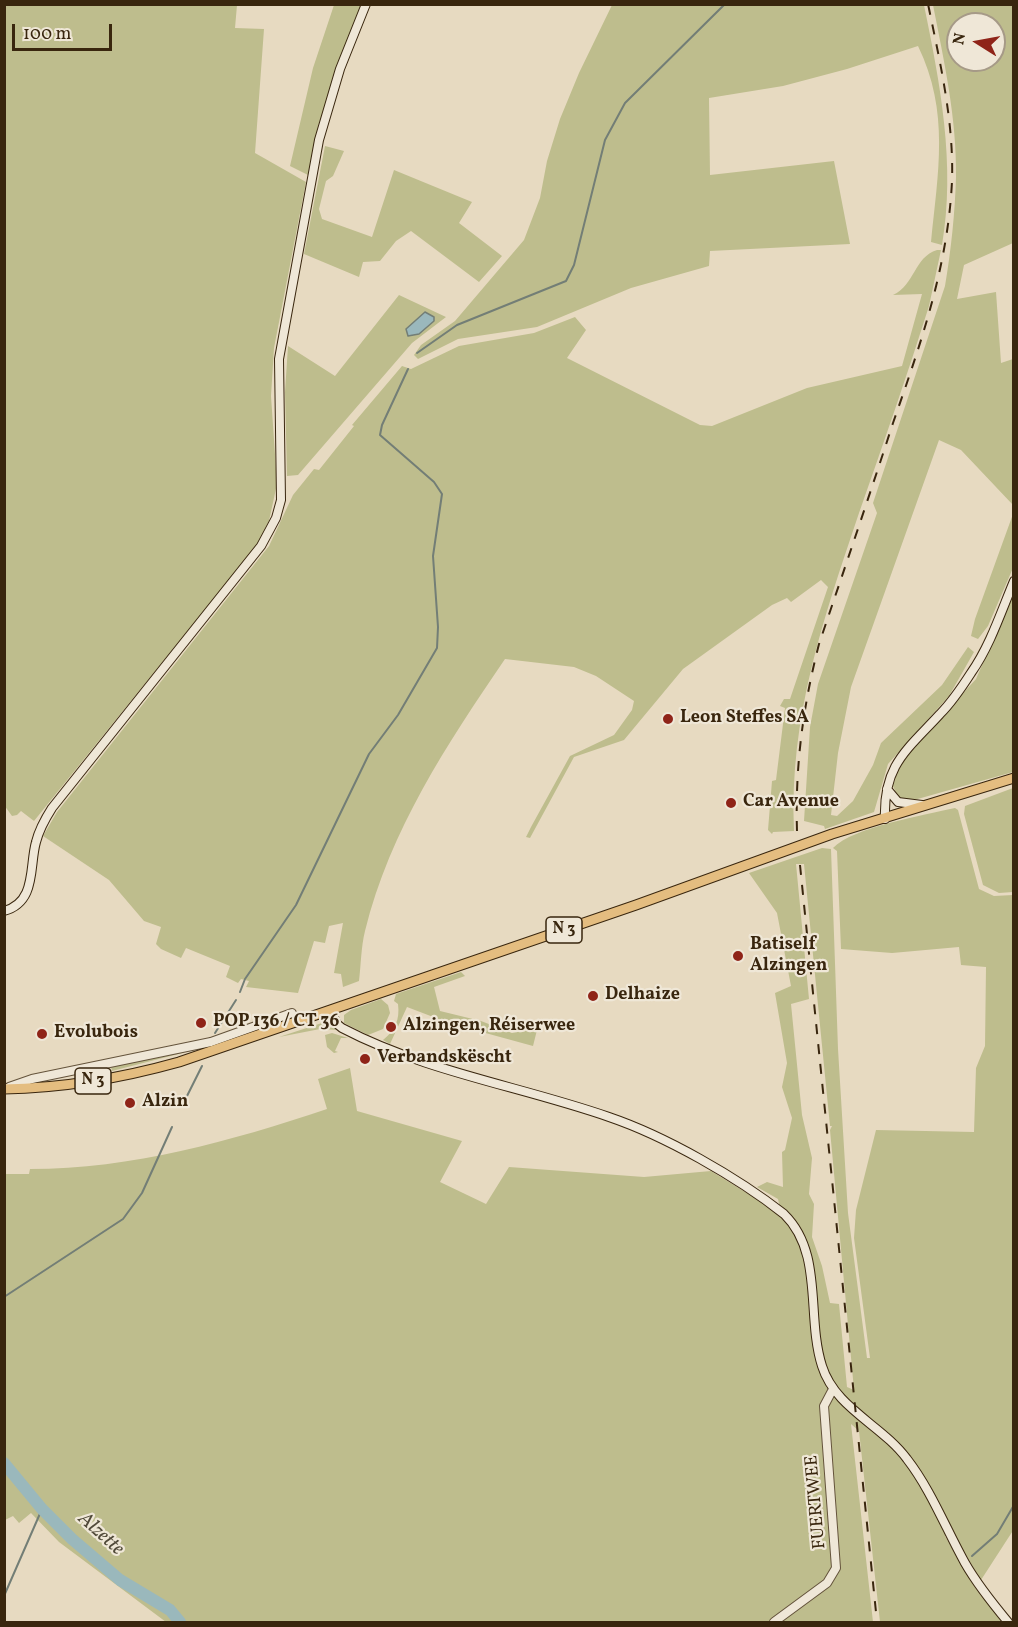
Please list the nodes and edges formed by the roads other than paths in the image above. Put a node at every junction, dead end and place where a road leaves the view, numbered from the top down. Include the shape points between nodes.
1 (366, 4) edge
2 (1014, 581) edge
3 (1014, 778) edge
4 (887, 789) junction
5 (927, 806) junction
6 (885, 819) junction
7 (4, 911) edge
8 (331, 1011) junction
9 (292, 1012) dead end
10 (106, 1063) junction
11 (109, 1078) junction
12 (4, 1089) edge
13 (833, 1389) junction
14 (774, 1623) edge
15 (1008, 1623) edge

1 - 7 main road via 340,69 319,140 284,321 278,388 282,479 276,518 261,546 46,818 35,842 29,887 22,899
2 - 4 main road via 973,670 942,713 898,758
3 - 5 main road, N 3
4 - 5 main road via 898,802
4 - 6 main road
5 - 6 main road, N 3
6 - 8 main road, N 3 via 832,834
8 - 11 main road, N 3 via 187,1060
8 - 13 main road via 342,1028 405,1056 654,1134 774,1206 800,1234 808,1263 819,1353
9 - 10 street, N 3 via 211,1042
10 - 11 street, N 3
10 - 12 street, N 3 via 32,1078
11 - 12 main road, N 3
13 - 14 street, FUERTWEE via 824,1407 836,1568 827,1583
13 - 15 main road via 908,1460 967,1566

